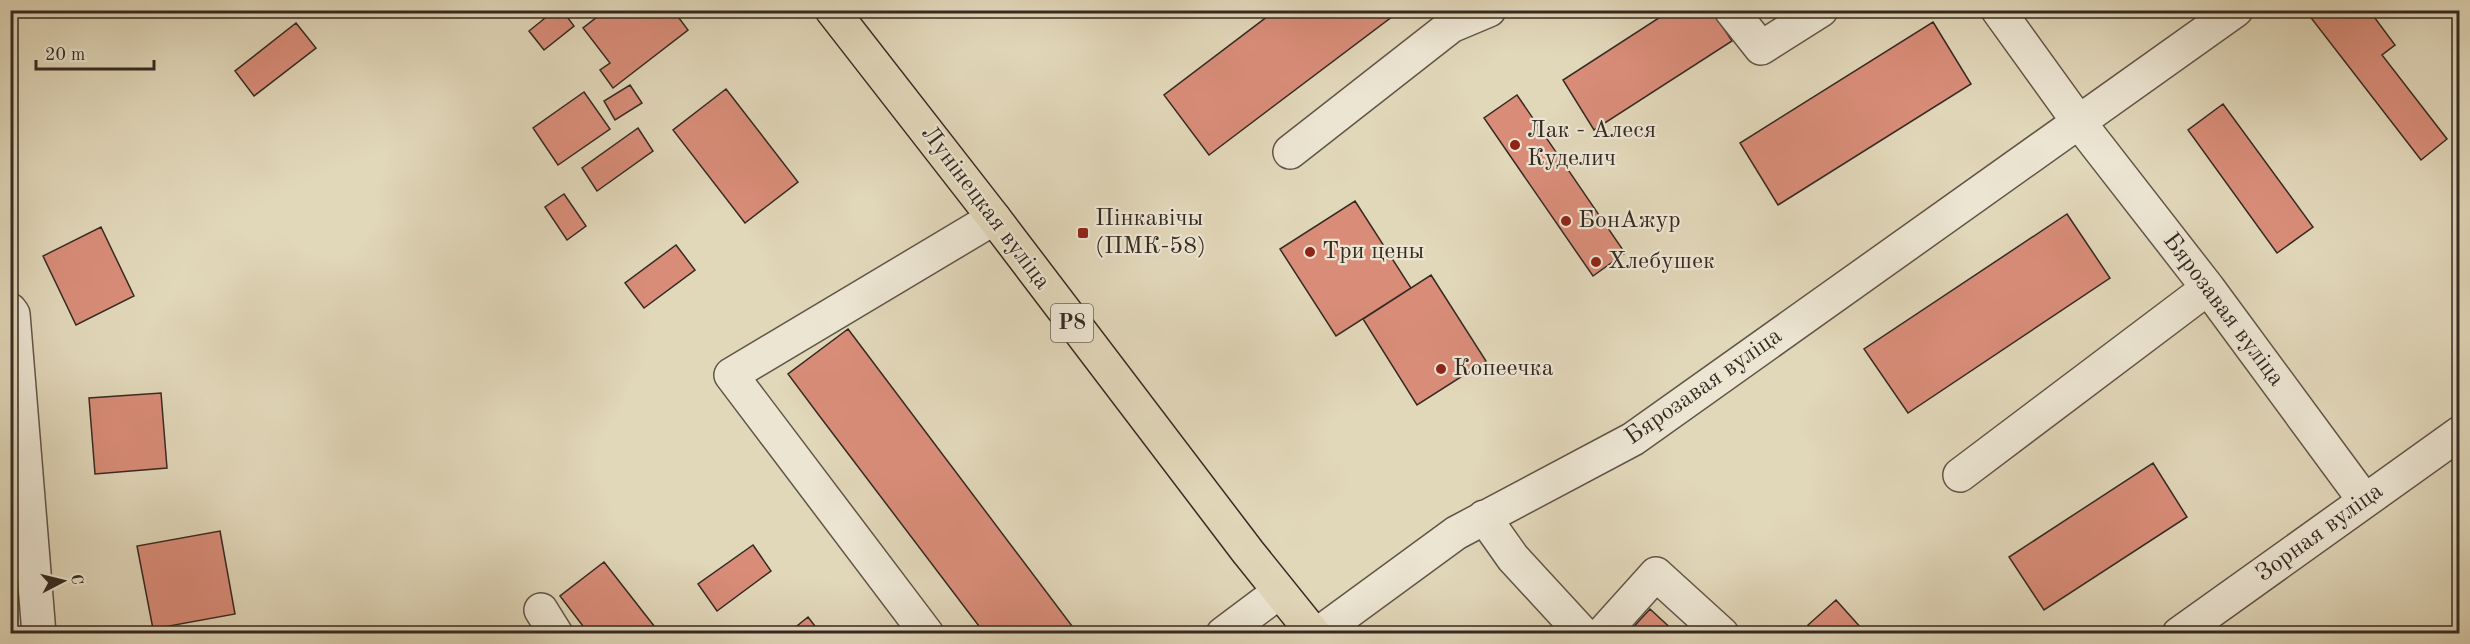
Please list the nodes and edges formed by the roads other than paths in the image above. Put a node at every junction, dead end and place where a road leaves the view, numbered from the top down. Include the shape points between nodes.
1 (832, 10) edge
2 (1489, 10) edge
3 (1731, 10) edge
4 (1821, 10) edge
5 (1998, 10) edge
6 (2236, 10) edge
7 (2078, 121) junction
8 (1290, 152) dead end
9 (994, 218) junction
10 (2208, 288) junction
11 (10, 310) edge
12 (2460, 433) edge
13 (1960, 475) dead end
14 (2365, 501) junction
15 (1484, 517) junction
16 (1279, 592) junction
17 (39, 633) edge
18 (927, 633) edge
19 (1222, 633) edge
20 (1316, 633) edge
21 (1583, 633) edge
22 (1602, 633) edge
23 (1722, 633) edge
24 (2179, 633) edge

1 - 9 main road, Лунінецкая вуліца / Р8
2 - 8 street via 1451,27
3 - 4 street via 1761,48
5 - 7 street, Бярозавая вуліца
6 - 7 street
7 - 10 street, Бярозавая вуліца
7 - 15 street, Бярозавая вуліца via 1634,439
9 - 16 main road, Лунінецкая вуліца / Р8
9 - 18 street via 731,375
10 - 13 street
10 - 14 street, Бярозавая вуліца
11 - 17 street
12 - 14 street, Зорная вуліца
14 - 24 street, Зорная вуліца
15 - 20 street, Бярозавая вуліца
15 - 21 street via 1513,558
16 - 19 street
16 - 20 main road, Лунінецкая вуліца / Р8
22 - 23 street via 1656,574

